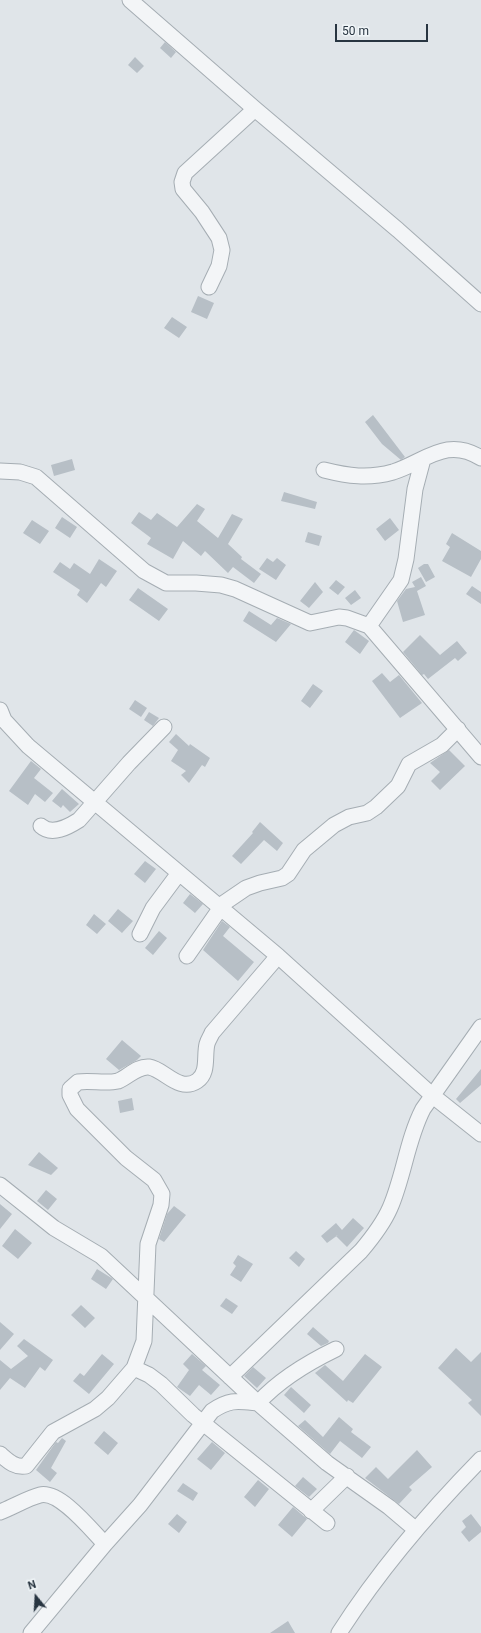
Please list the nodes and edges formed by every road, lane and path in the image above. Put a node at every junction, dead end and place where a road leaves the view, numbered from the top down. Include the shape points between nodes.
1 (130, 0) edge
2 (255, 109) junction
3 (209, 287) dead end
4 (481, 304) edge
5 (481, 458) edge
6 (423, 459) junction
7 (324, 470) dead end
8 (0, 471) edge
9 (369, 626) junction
10 (0, 710) edge
11 (164, 727) dead end
12 (458, 729) junction
13 (481, 756) edge
14 (95, 802) junction
15 (41, 826) dead end
16 (179, 873) junction
17 (220, 908) junction
18 (140, 934) dead end
19 (187, 956) dead end
20 (278, 956) junction
21 (481, 1028) edge
22 (433, 1096) junction
23 (481, 1134) edge
24 (0, 1185) edge
25 (147, 1298) junction
26 (336, 1349) dead end
27 (134, 1368) junction
28 (230, 1377) junction
29 (258, 1403) junction
30 (202, 1423) junction
31 (0, 1454) edge
32 (481, 1459) edge
33 (347, 1476) junction
34 (311, 1511) junction
35 (0, 1512) edge
36 (328, 1523) dead end
37 (415, 1529) junction
38 (104, 1544) junction
39 (31, 1633) edge
40 (339, 1633) edge

1 - 2 street
2 - 3 street via 185,173 182,179 183,189 219,238 222,250 219,266
2 - 4 street
5 - 6 street via 459,449 435,452
6 - 7 street via 393,472 367,477
6 - 9 street via 415,489 401,580
8 - 9 street via 20,472 36,477 144,571 166,583 214,585 235,589 310,623 339,617
9 - 12 street
10 - 14 street via 4,720 28,746
11 - 14 street
12 - 13 street
12 - 17 street via 442,745 409,764 398,786 376,807 334,825 304,850 288,874 246,888
14 - 15 street via 71,825 52,831
14 - 16 street
16 - 17 street
16 - 18 street via 152,908
17 - 19 street
17 - 20 street
20 - 22 street
20 - 25 street via 212,1033 207,1044 204,1070 197,1081 191,1084 182,1083 148,1067 136,1070 120,1080 78,1082 70,1089 70,1095 77,1108 122,1154 154,1180 162,1194 161,1205 148,1244
21 - 22 street
22 - 23 street
22 - 28 street via 416,1124 390,1209 377,1231 361,1251
24 - 25 street via 54,1228 101,1256
25 - 27 street via 144,1341
25 - 28 street
26 - 29 street via 286,1377
27 - 30 street via 161,1384
27 - 31 street via 95,1409 53,1432 26,1466 12,1464
28 - 29 street
29 - 30 street via 234,1400 224,1403 212,1411
29 - 33 street via 327,1463
30 - 34 street
30 - 38 street via 159,1482
32 - 37 street
33 - 34 street
33 - 37 street
34 - 36 street
35 - 38 street via 39,1495 52,1496 80,1518
37 - 40 street via 370,1586
38 - 39 street

